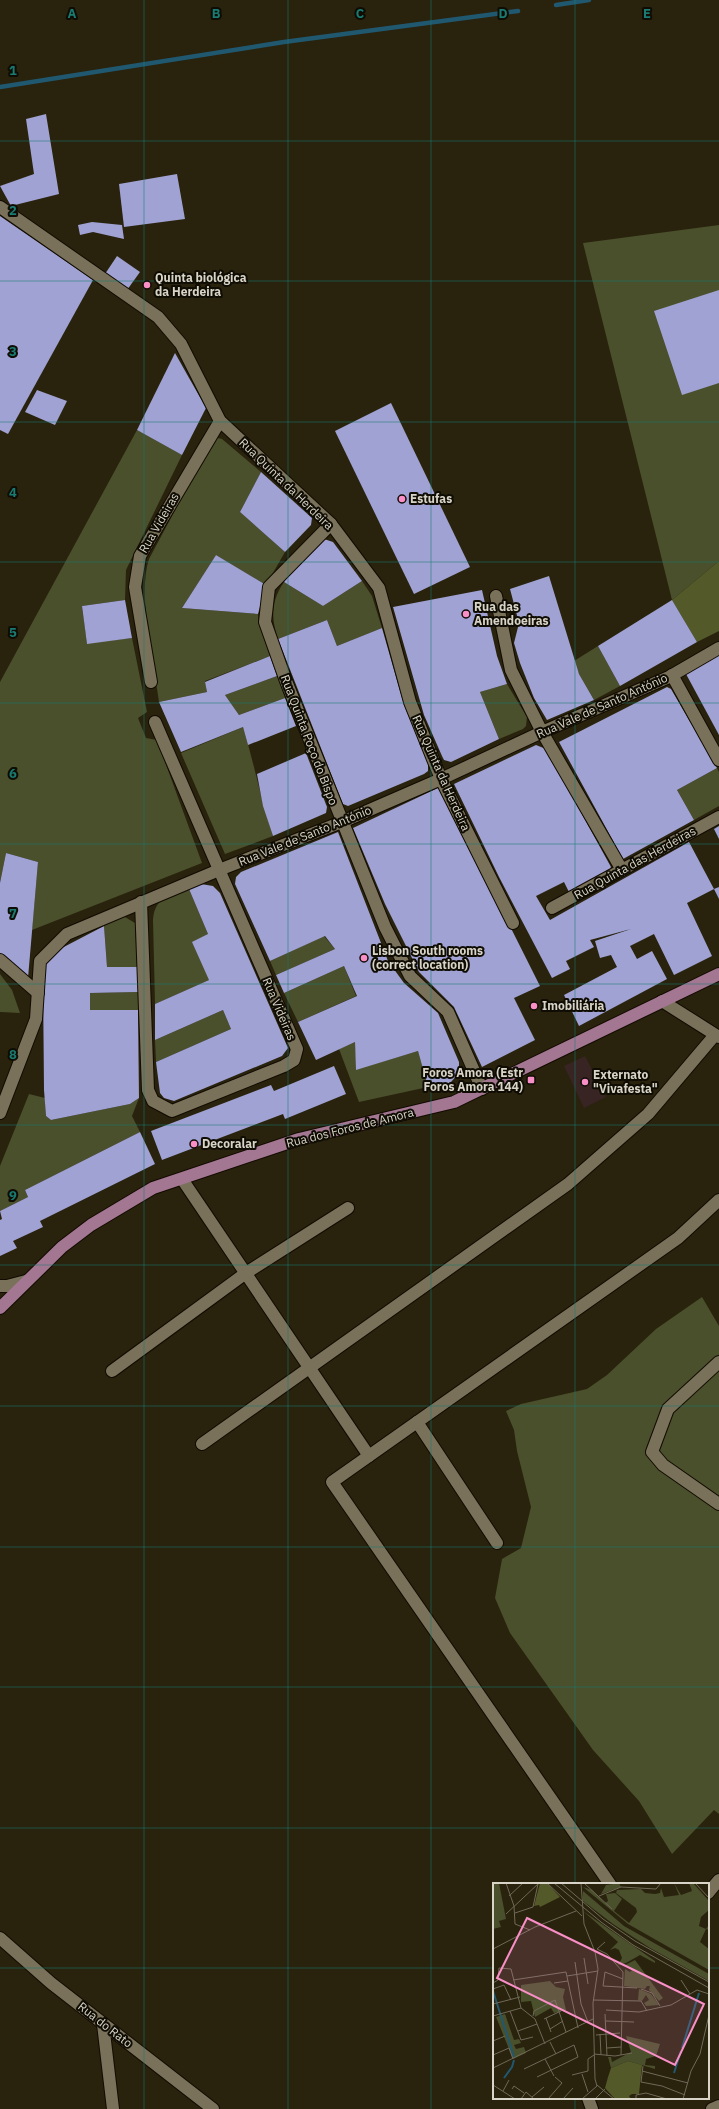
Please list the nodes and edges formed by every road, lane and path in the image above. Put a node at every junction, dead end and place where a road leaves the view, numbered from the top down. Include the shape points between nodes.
1 (0, 207) edge
2 (220, 421) junction
3 (331, 524) junction
4 (496, 596) dead end
5 (719, 648) edge
6 (672, 675) junction
7 (151, 682) dead end
8 (155, 722) dead end
9 (542, 732) junction
10 (719, 760) edge
11 (441, 779) junction
12 (719, 817) edge
13 (342, 822) junction
14 (219, 870) junction
15 (622, 870) junction
16 (141, 902) junction
17 (552, 908) dead end
18 (513, 923) dead end
19 (0, 960) edge
20 (719, 974) edge
21 (38, 993) junction
22 (662, 1001) junction
23 (717, 1036) edge
24 (482, 1089) junction
25 (0, 1113) edge
26 (182, 1179) junction
27 (719, 1200) edge
28 (348, 1208) dead end
29 (246, 1273) junction
30 (26, 1281) junction
31 (0, 1286) edge
32 (0, 1308) edge
33 (719, 1362) edge
34 (309, 1367) junction
35 (112, 1371) dead end
36 (417, 1422) junction
37 (202, 1444) dead end
38 (369, 1456) junction
39 (719, 1504) edge
40 (497, 1543) dead end
41 (719, 1880) edge
42 (609, 1883) edge
43 (709, 1892) edge
44 (0, 1938) edge
45 (103, 2024) junction
46 (588, 2099) edge
47 (719, 2106) edge
48 (113, 2109) edge
49 (213, 2109) edge
50 (592, 2109) edge
51 (712, 2109) edge

1 - 2 street, Rua Quinta da Herdeira via 158,317 181,344
2 - 3 street, Rua Quinta da Herdeira
2 - 7 street, Rua Videiras via 140,556 135,587
3 - 11 street, Rua Quinta da Herdeira via 379,588 410,702
3 - 13 street, Rua Quinta Poço do Bispo via 269,588 266,622 286,681
4 - 9 street via 510,670
5 - 6 street, Rua Vale de Santo António
6 - 9 street, Rua Vale de Santo António
6 - 10 street
8 - 14 street, Rua Videiras
9 - 11 street, Rua Vale de Santo António
9 - 15 street
11 - 13 street, Rua Vale de Santo António
11 - 18 street, Rua Quinta da Herdeira
12 - 15 street, Rua Quinta das Herdeiras
13 - 14 street, Rua Vale de Santo António
13 - 24 street, Rua Quinta Poço do Bispo via 385,927 410,976 448,1012
14 - 16 street, Rua Vale de Santo António
14 - 16 street, Rua Videiras via 297,1049 294,1060 284,1066 172,1111 153,1101 148,1090
15 - 17 street, Rua Quinta das Herdeiras
16 - 21 street, Rua Vale de Santo António via 67,934 40,961
19 - 21 street
20 - 22 main road, Rua dos Foros de Amora
21 - 25 street, Rua Vale de Santo António via 36,1019
22 - 23 street
22 - 24 main road, Rua dos Foros de Amora
23 - 34 street via 648,1114 568,1184
24 - 26 main road, Rua dos Foros de Amora via 454,1102 299,1139
26 - 29 street
26 - 30 main road, Rua dos Foros de Amora via 153,1188 91,1224
27 - 36 street via 678,1238
28 - 29 street
29 - 34 street
29 - 35 street
30 - 31 street
30 - 32 main road, Rua dos Foros de Amora
33 - 39 street via 668,1409 652,1452 663,1465
34 - 37 street
34 - 38 street
36 - 38 street
36 - 40 street
38 - 42 street via 332,1482
41 - 43 street
44 - 45 street, Rua do Rato
45 - 48 street
45 - 49 street, Rua do Rato
46 - 50 street
47 - 51 street

